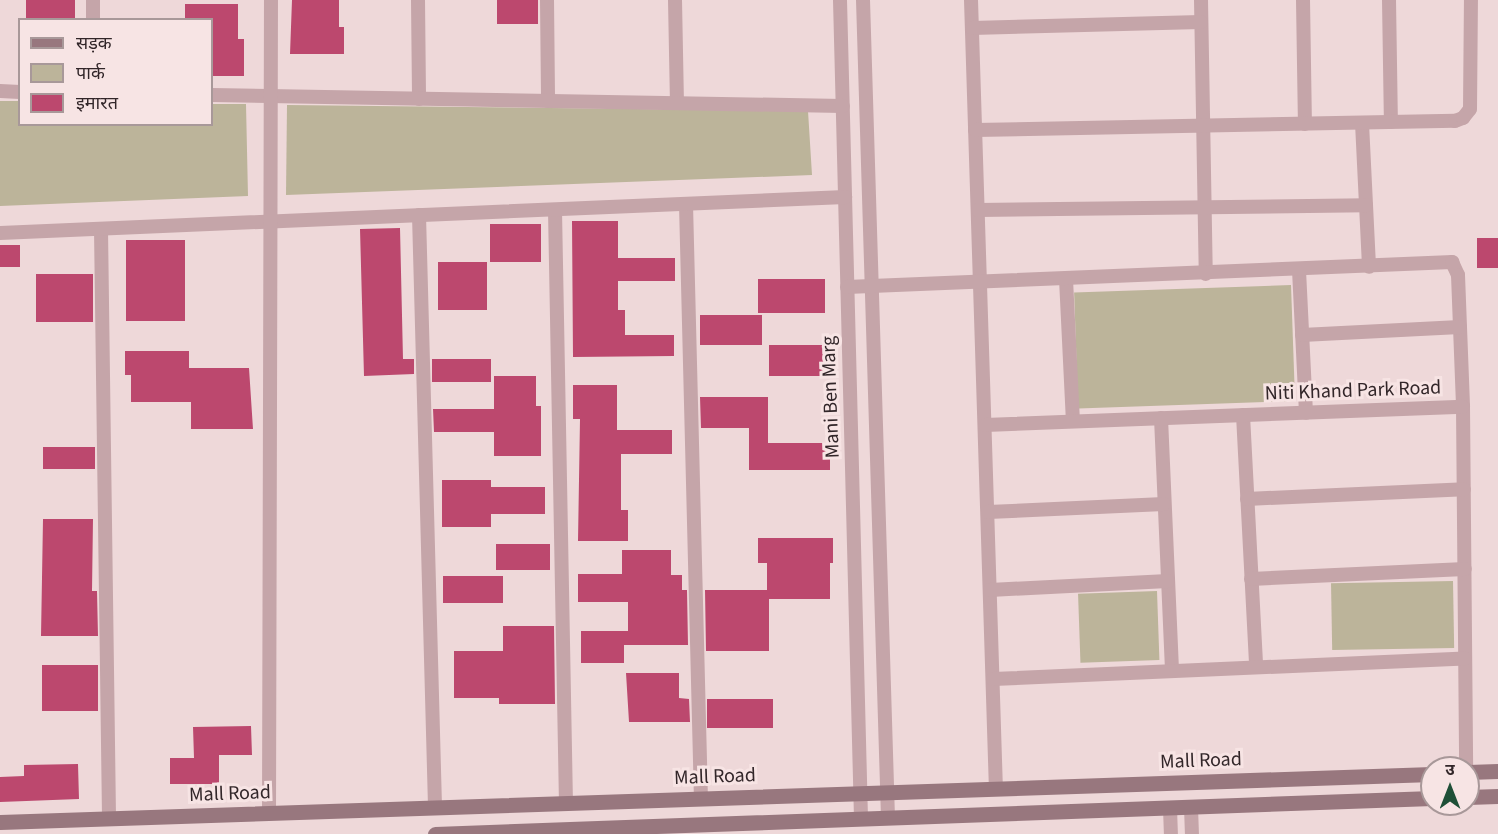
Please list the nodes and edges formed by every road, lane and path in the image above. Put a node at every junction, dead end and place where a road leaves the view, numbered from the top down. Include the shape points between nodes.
1 (93, 0) edge
2 (271, 0) edge
3 (418, 0) edge
4 (547, 0) edge
5 (675, 0) edge
6 (840, 0) edge
7 (863, 0) edge
8 (971, 0) edge
9 (1201, 0) edge
10 (1303, 0) edge
11 (1389, 0) edge
12 (1471, 0) edge
13 (93, 18) edge
14 (1201, 22) junction
15 (972, 28) junction
16 (0, 91) edge
17 (18, 92) edge
18 (213, 95) edge
19 (271, 96) junction
20 (419, 99) junction
21 (548, 101) junction
22 (676, 103) junction
23 (843, 106) junction
24 (1391, 122) junction
25 (1362, 123) junction
26 (1305, 124) junction
27 (1203, 126) junction
28 (975, 130) junction
29 (845, 197) junction
30 (686, 204) junction
31 (1366, 206) junction
32 (1204, 207) junction
33 (555, 210) junction
34 (978, 210) junction
35 (419, 215) junction
36 (271, 222) junction
37 (101, 229) junction
38 (0, 233) edge
39 (1369, 267) junction
40 (1299, 270) junction
41 (1206, 274) junction
42 (1066, 279) junction
43 (980, 282) junction
44 (872, 286) junction
45 (847, 287) junction
46 (1460, 327) junction
47 (1302, 335) junction
48 (1463, 407) junction
49 (1306, 412) junction
50 (1243, 415) junction
51 (1161, 418) junction
52 (1073, 422) junction
53 (985, 425) junction
54 (1464, 489) junction
55 (1247, 499) junction
56 (1164, 504) junction
57 (988, 512) junction
58 (1465, 569) junction
59 (1251, 579) junction
60 (1168, 581) junction
61 (990, 590) junction
62 (1465, 658) junction
63 (1256, 667) junction
64 (1172, 671) junction
65 (993, 679) junction
66 (1466, 756) edge
67 (1498, 771) edge
68 (1480, 772) edge
69 (1420, 774) edge
70 (996, 789) junction
71 (887, 792) junction
72 (861, 793) junction
73 (1498, 795) edge
74 (1480, 796) edge
75 (1420, 798) edge
76 (701, 799) junction
77 (566, 803) junction
78 (1191, 807) junction
79 (435, 808) junction
80 (1170, 808) junction
81 (270, 813) junction
82 (888, 818) junction
83 (109, 819) junction
84 (861, 819) junction
85 (0, 822) edge
86 (483, 833) edge
87 (435, 834) edge
88 (449, 834) edge
89 (1171, 834) edge
90 (1192, 834) edge

1 - 13 street
2 - 19 street
3 - 20 street
4 - 21 street
5 - 22 street
6 - 23 street, Mani Ben Marg
7 - 44 street
8 - 15 street
9 - 14 street
10 - 26 street
11 - 24 street
12 - 24 street via 1467,115 1455,121
14 - 15 street
14 - 27 street
15 - 28 street
16 - 17 street
18 - 19 street
19 - 20 street
19 - 36 street
20 - 21 street
21 - 22 street
22 - 23 street
23 - 29 street, Mani Ben Marg
24 - 25 street
25 - 26 street
25 - 31 street
26 - 27 street
27 - 28 street
27 - 32 street
28 - 34 street
29 - 30 street
29 - 45 street, Mani Ben Marg
30 - 33 street
30 - 76 street
31 - 32 street
31 - 39 street
32 - 34 street
32 - 41 street
33 - 35 street
33 - 77 street
34 - 43 street
35 - 36 street
35 - 79 street
36 - 37 street
36 - 81 street
37 - 38 street
37 - 83 street
39 - 40 street, Niti Khand Park Road
39 - 46 street, Niti Khand Park Road via 1452,262 1458,275
40 - 41 street, Niti Khand Park Road
40 - 47 street
41 - 42 street, Niti Khand Park Road
42 - 43 street, Niti Khand Park Road
42 - 52 street
43 - 44 street, Niti Khand Park Road
43 - 53 street
44 - 45 street, Niti Khand Park Road
44 - 71 street
45 - 72 street, Mani Ben Marg
46 - 47 street
46 - 48 street, Niti Khand Park Road
47 - 49 street
48 - 49 street, Niti Khand Park Road
48 - 54 street
49 - 50 street, Niti Khand Park Road
50 - 51 street, Niti Khand Park Road
50 - 55 street
51 - 52 street, Niti Khand Park Road
51 - 56 street
52 - 53 street, Niti Khand Park Road
53 - 57 street
54 - 55 street
54 - 58 street
55 - 59 street
56 - 57 street
56 - 60 street
57 - 61 street
58 - 59 street
58 - 62 street
59 - 63 street
60 - 61 street
60 - 64 street
61 - 65 street
62 - 63 street
62 - 66 street
63 - 64 street
64 - 65 street
65 - 70 street
67 - 68 street
69 - 70 street, Mall Road
70 - 71 street, Mall Road
71 - 72 street, Mall Road
71 - 82 street
72 - 76 street, Mall Road
72 - 84 street, Mani Ben Marg
73 - 74 street
75 - 78 street
76 - 77 street, Mall Road
77 - 79 street, Mall Road
78 - 80 street
78 - 90 street
79 - 81 street, Mall Road
80 - 82 street
80 - 89 street
81 - 83 street, Mall Road
82 - 84 street
83 - 85 street, Mall Road
84 - 86 street
86 - 88 street
87 - 88 street

